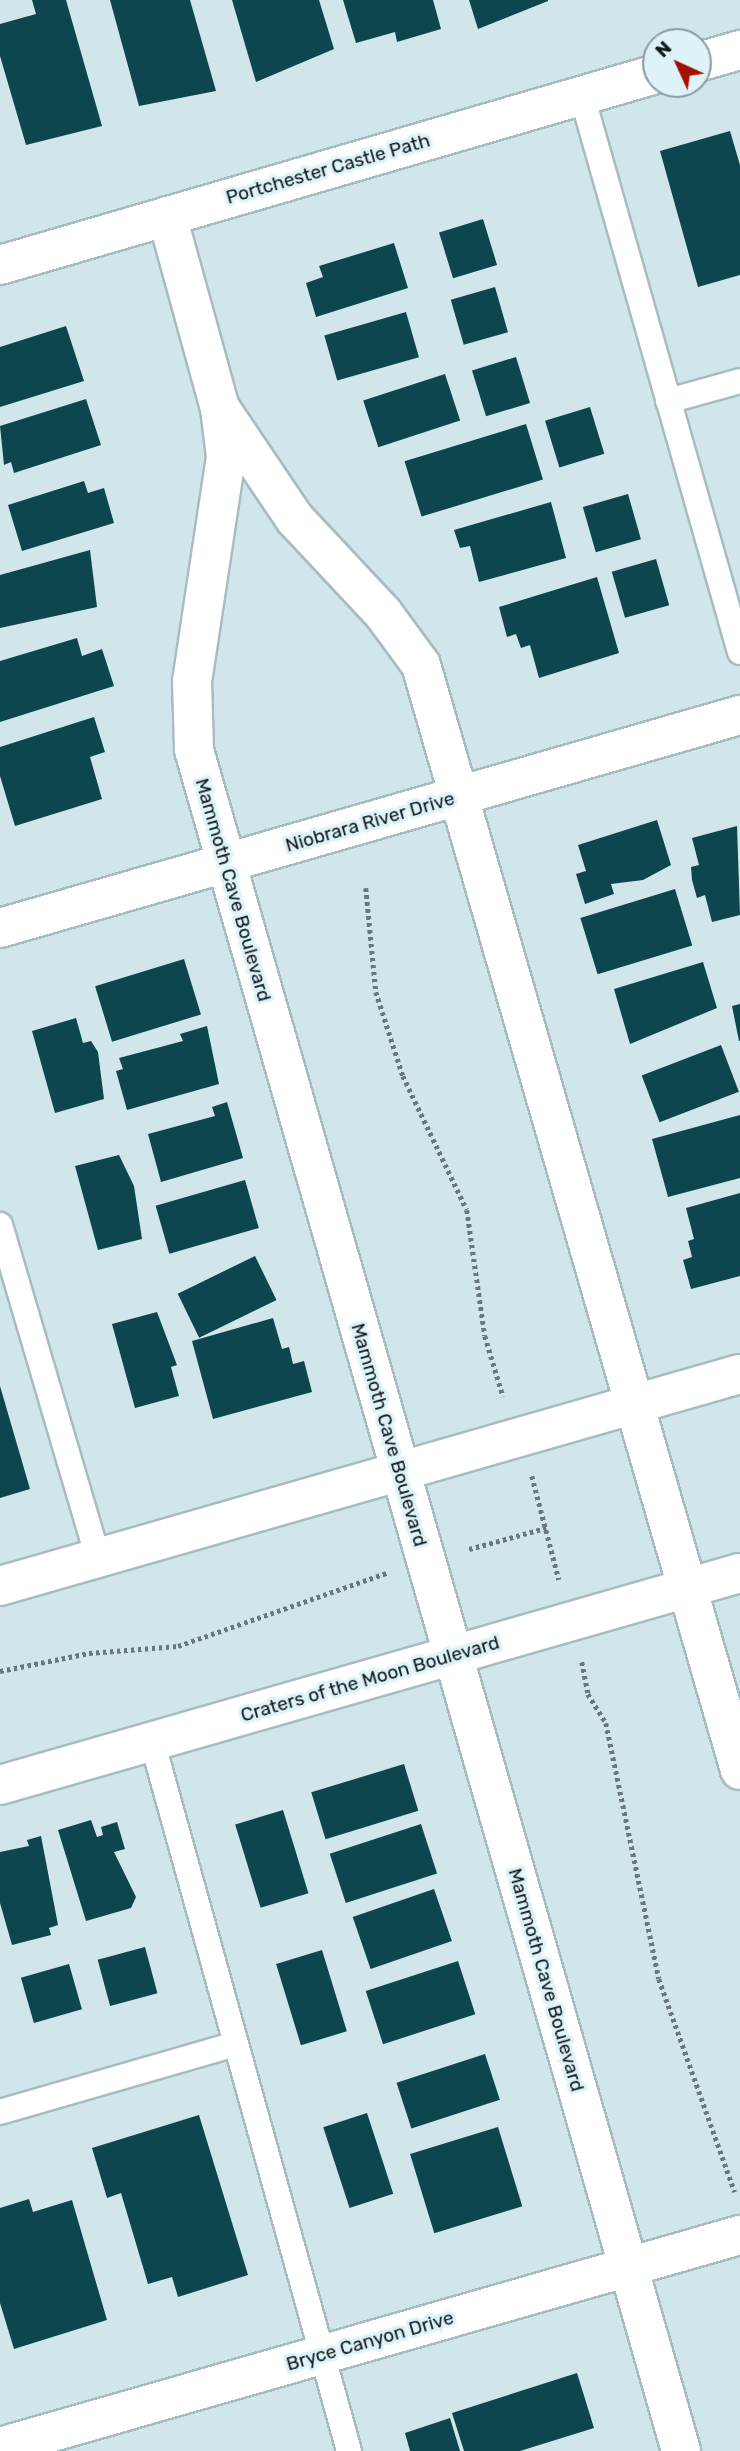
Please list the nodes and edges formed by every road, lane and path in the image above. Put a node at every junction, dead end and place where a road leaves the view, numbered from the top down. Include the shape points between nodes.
1 (740, 50) edge
2 (712, 58) edge
3 (642, 78) edge
4 (582, 96) junction
5 (167, 216) junction
6 (0, 264) edge
7 (740, 381) edge
8 (668, 401) junction
9 (220, 408) junction
10 (740, 652) edge
11 (740, 715) edge
12 (459, 796) junction
13 (225, 863) junction
14 (366, 888) dead end
15 (0, 928) edge
16 (0, 1224) edge
17 (4, 1251) edge
18 (740, 1374) edge
19 (507, 1404) dead end
20 (635, 1404) junction
21 (530, 1468) dead end
22 (400, 1471) junction
23 (546, 1528) junction
24 (461, 1552) dead end
25 (98, 1558) junction
26 (400, 1569) dead end
27 (740, 1573) edge
28 (0, 1586) edge
29 (561, 1586) dead end
30 (688, 1588) junction
31 (452, 1655) junction
32 (583, 1667) dead end
33 (0, 1671) edge
34 (152, 1741) junction
35 (740, 1770) edge
36 (0, 1785) edge
37 (235, 2044) junction
38 (0, 2112) edge
39 (739, 2218) edge
40 (628, 2267) junction
41 (320, 2355) junction
42 (0, 2447) edge
43 (349, 2451) edge
44 (681, 2451) edge

1 - 2 street
3 - 4 street, Portchester Castle Path
4 - 5 street, Portchester Castle Path
4 - 8 lane
5 - 6 street, Portchester Castle Path
5 - 9 street, Mammoth Cave Boulevard
7 - 8 lane
8 - 10 lane
9 - 12 street, Mammoth Cave Boulevard via 295,519 411,648 438,713
9 - 13 street, Mammoth Cave Boulevard via 224,498 190,717
11 - 12 street, Niobrara River Drive
12 - 13 street, Niobrara River Drive
12 - 20 street, Mammoth Cave Boulevard
13 - 15 street, Niobrara River Drive
13 - 22 street, Mammoth Cave Boulevard
14 - 19 path via 376,992 403,1076 464,1202 485,1336
16 - 17 lane
17 - 25 lane
18 - 20 street
20 - 22 street
20 - 30 street, Mammoth Cave Boulevard
21 - 23 path
22 - 25 street
22 - 31 street, Mammoth Cave Boulevard
23 - 24 path
23 - 29 path
25 - 28 street
26 - 33 path via 198,1641
27 - 30 street, Craters of the Moon Boulevard
30 - 31 street, Craters of the Moon Boulevard
30 - 35 street, Mammoth Cave Boulevard
31 - 34 street, Craters of the Moon Boulevard
31 - 40 street, Mammoth Cave Boulevard
32 - 39 path via 588,1695 606,1723 659,1979
34 - 36 street, Craters of the Moon Boulevard
34 - 37 lane
37 - 38 lane
37 - 41 lane
39 - 40 street, Bryce Canyon Drive
40 - 41 street, Bryce Canyon Drive
40 - 44 street, Mammoth Cave Boulevard
41 - 42 street, Bryce Canyon Drive
41 - 43 lane

